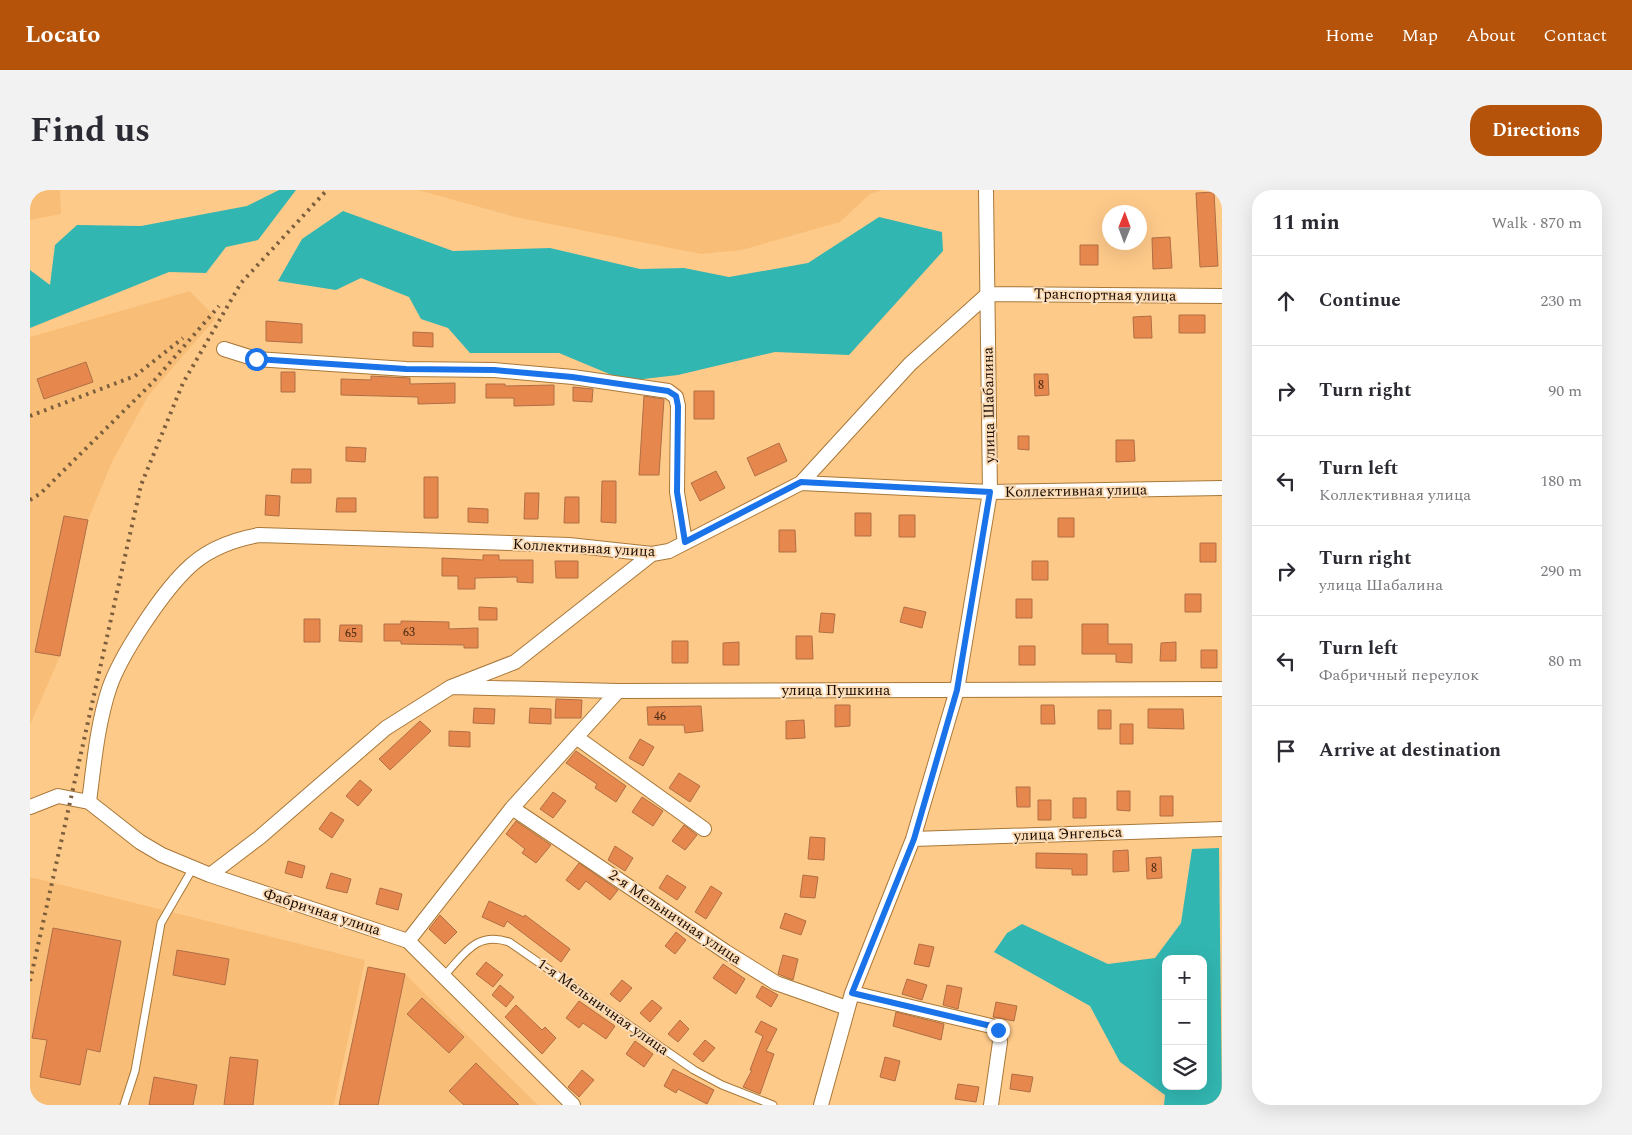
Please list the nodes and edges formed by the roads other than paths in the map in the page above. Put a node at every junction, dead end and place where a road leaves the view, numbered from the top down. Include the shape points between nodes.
1 (986, 190) edge
2 (988, 294) junction
3 (1222, 296) edge
4 (224, 349) dead end
5 (801, 482) junction
6 (1222, 488) edge
7 (990, 492) junction
8 (685, 542) junction
9 (652, 554) junction
10 (451, 687) junction
11 (1222, 689) edge
12 (957, 690) junction
13 (618, 691) junction
14 (576, 737) junction
15 (88, 802) junction
16 (30, 807) edge
17 (512, 808) junction
18 (704, 829) dead end
19 (1222, 829) edge
20 (914, 839) junction
21 (194, 868) junction
22 (210, 875) junction
23 (408, 941) junction
24 (443, 977) junction
25 (852, 993) junction
26 (847, 1008) junction
27 (124, 1105) edge
28 (572, 1105) edge
29 (773, 1105) edge
30 (821, 1105) edge
31 (991, 1105) edge

1 - 2 street, улица Шабалина
2 - 3 street, Транспортная улица
2 - 5 street via 910,364
2 - 7 street, улица Шабалина
4 - 8 street via 256,359 406,369 494,370 668,391 676,396 678,406 677,492
5 - 7 street, Коллективная улица
5 - 8 street, Коллективная улица
6 - 7 street, Коллективная улица
7 - 12 street, улица Шабалина
8 - 9 street, Коллективная улица via 669,551
9 - 10 street via 515,662
9 - 15 street, Коллективная улица via 569,546 258,535 216,548 185,571 148,619 119,665 109,688 99,730
10 - 13 street, улица Пушкина
10 - 22 street via 386,728 260,837
11 - 12 street, улица Пушкина
12 - 13 street, улица Пушкина
12 - 20 street, улица Шабалина
13 - 14 street
14 - 17 street
14 - 18 street
15 - 16 street, Фабричная улица via 58,796
15 - 21 street, Фабричная улица via 140,842
17 - 23 street
17 - 26 street, 2-я Мельничная улица via 776,983
19 - 20 street, улица Энгельса
20 - 25 street, улица Шабалина
21 - 22 street, Фабричная улица
21 - 27 lane via 161,923 135,1071
22 - 23 street, Фабричная улица
23 - 24 street, Фабричная улица
24 - 28 street, Фабричная улица
24 - 29 lane, 1-я Мельничная улица via 475,943 496,938 509,942 694,1070
25 - 26 street, улица Шабалина
25 - 31 street via 998,1030 1000,1042
26 - 30 street, улица Шабалина

